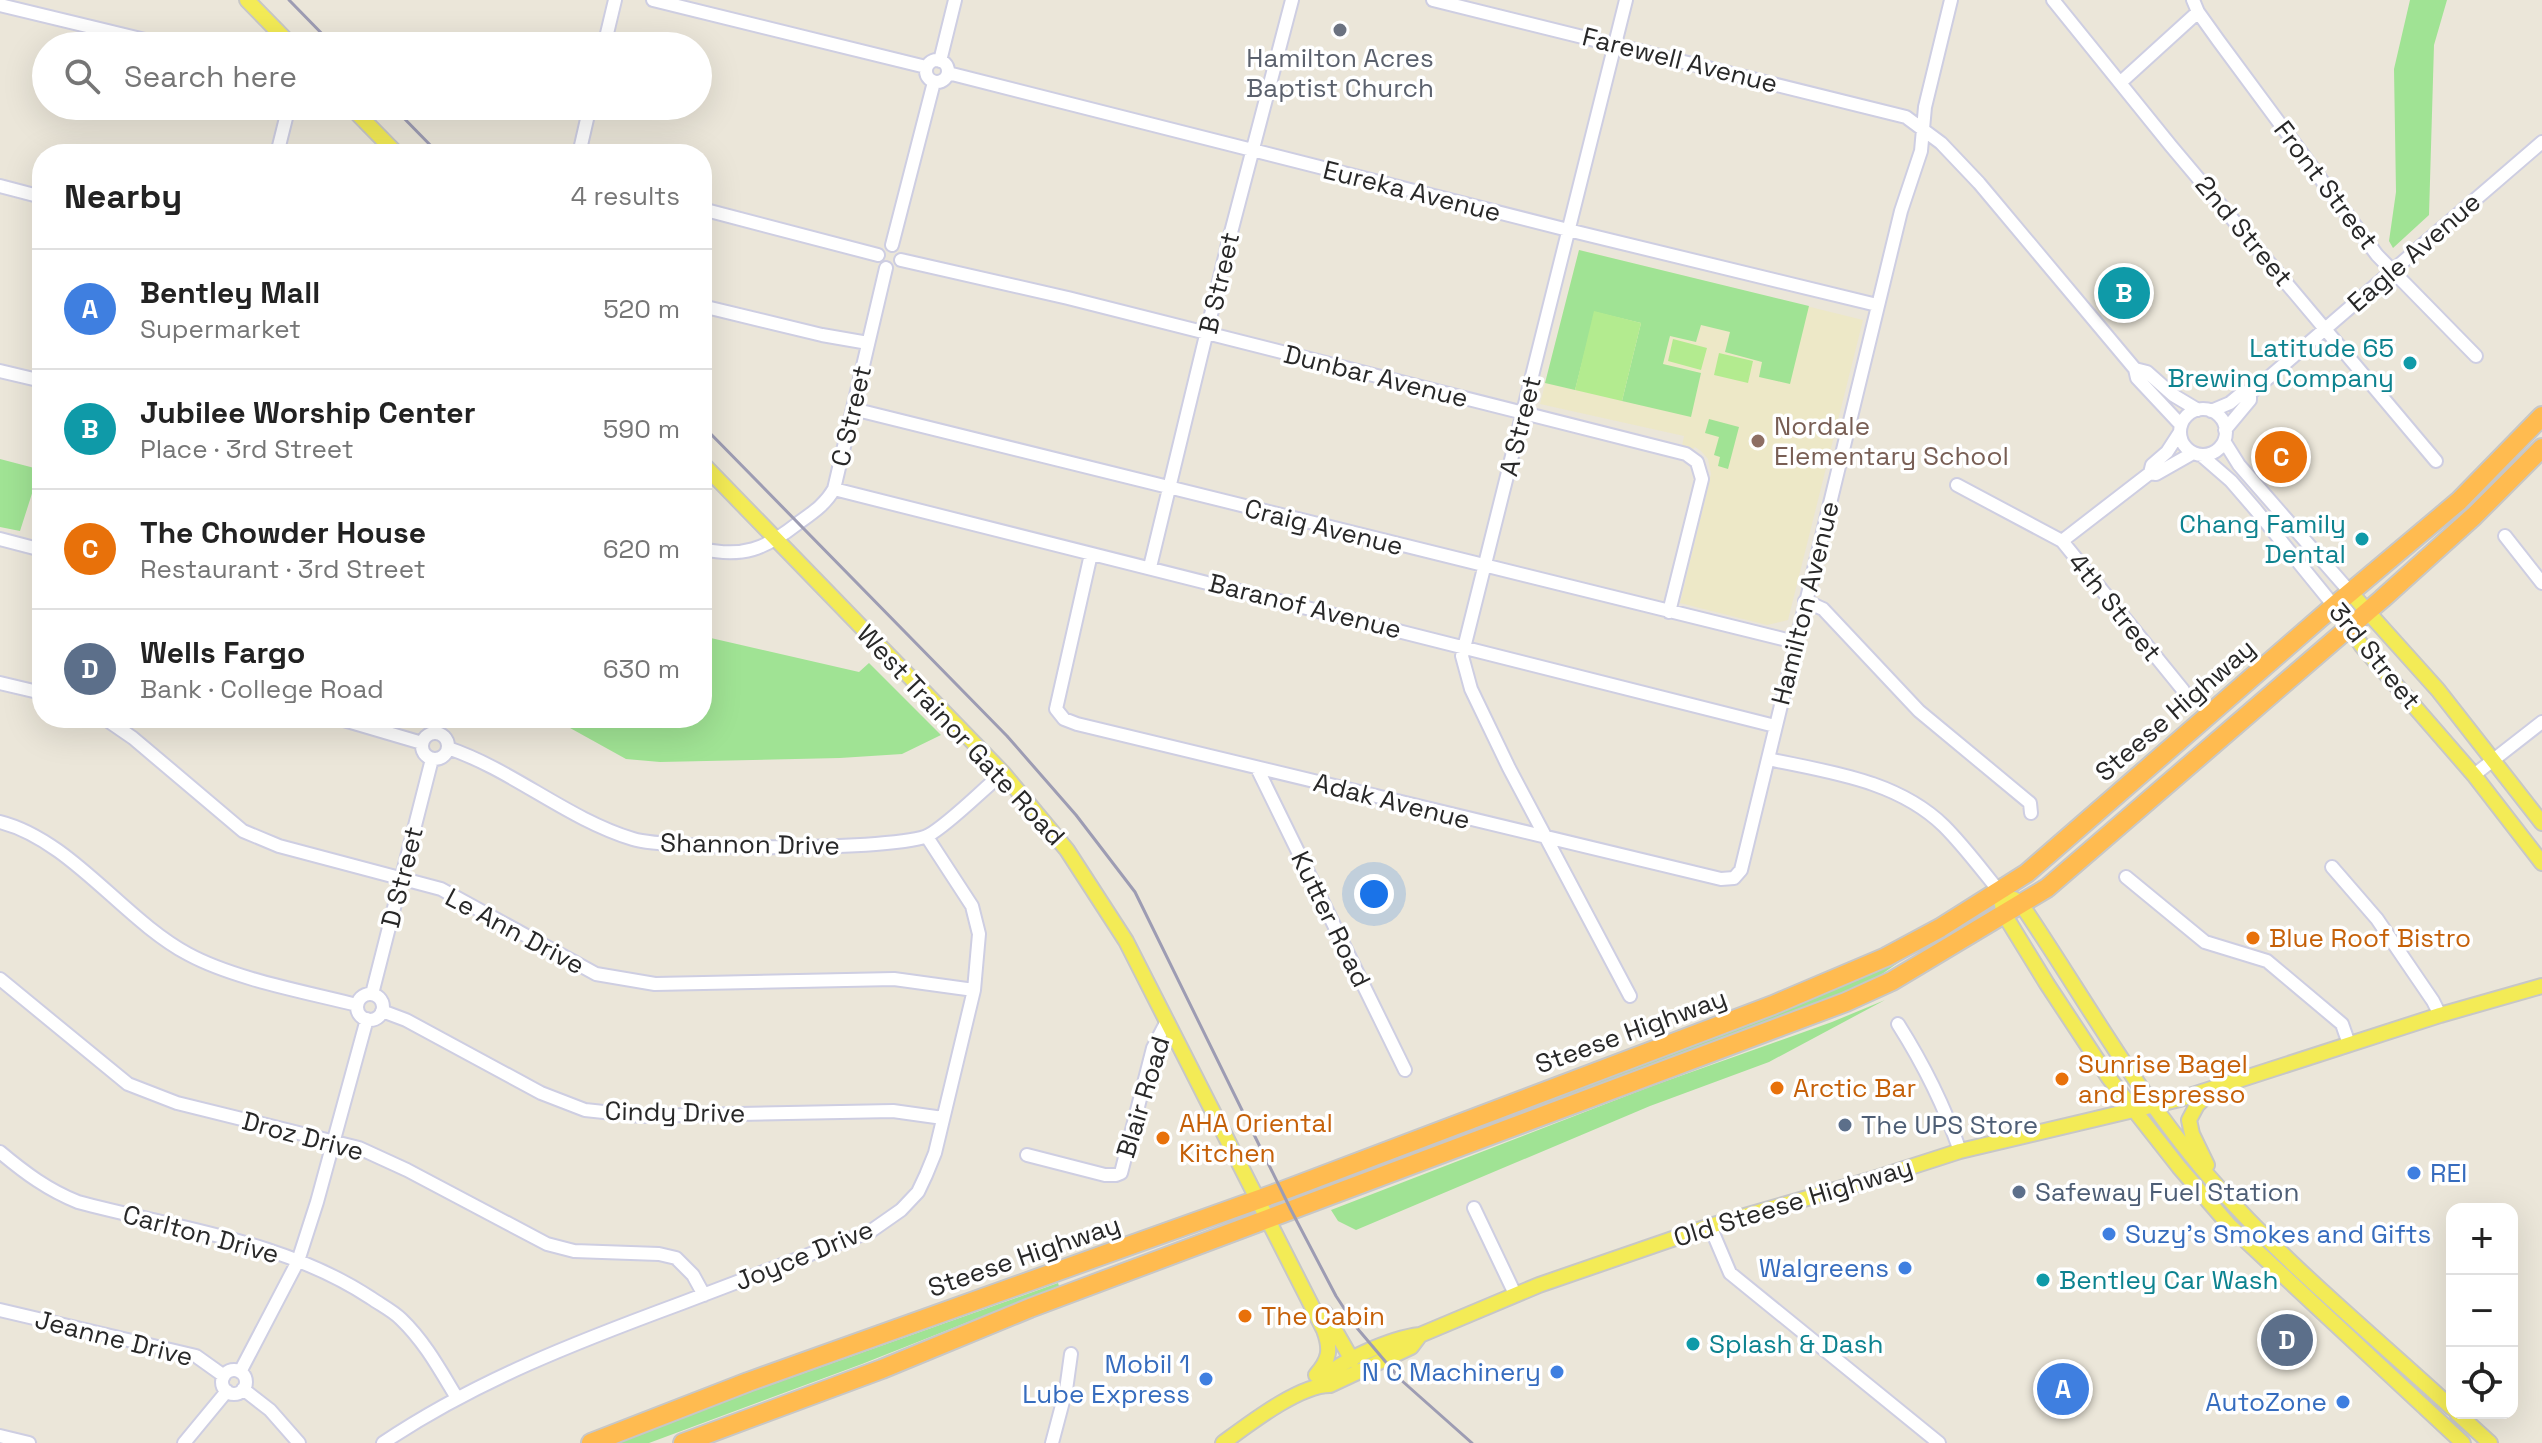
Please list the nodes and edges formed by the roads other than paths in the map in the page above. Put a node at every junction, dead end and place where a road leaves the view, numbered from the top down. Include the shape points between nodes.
1 (247, 0) edge
2 (615, 0) edge
3 (653, 0) edge
4 (955, 0) edge
5 (1292, 0) edge
6 (1433, 0) edge
7 (1626, 0) edge
8 (1951, 0) edge
9 (2053, 0) edge
10 (0, 5) edge
11 (2196, 6) edge
12 (112, 32) edge
13 (278, 32) edge
14 (607, 32) edge
15 (1616, 44) junction
16 (940, 61) junction
17 (926, 67) junction
18 (948, 73) junction
19 (934, 82) junction
20 (2121, 82) junction
21 (286, 120) edge
22 (364, 120) edge
23 (587, 120) edge
24 (1923, 129) junction
25 (2542, 142) edge
26 (280, 144) edge
27 (387, 144) edge
28 (581, 144) edge
29 (1252, 150) junction
30 (0, 186) edge
31 (32, 194) edge
32 (712, 212) edge
33 (1568, 230) junction
34 (892, 245) junction
35 (878, 255) junction
36 (901, 260) junction
37 (886, 268) junction
38 (2394, 270) junction
39 (1877, 305) junction
40 (712, 308) edge
41 (2325, 328) junction
42 (1208, 332) junction
43 (868, 343) junction
44 (2476, 356) dead end
45 (2135, 369) junction
46 (0, 371) edge
47 (32, 379) edge
48 (2250, 393) junction
49 (853, 409) junction
50 (2205, 411) junction
51 (1524, 413) junction
52 (2542, 416) edge
53 (2180, 429) junction
54 (2225, 436) junction
55 (2542, 448) edge
56 (2197, 454) junction
57 (2436, 461) dead end
58 (712, 473) edge
59 (2150, 473) junction
60 (1957, 485) dead end
61 (1170, 488) junction
62 (834, 489) junction
63 (2505, 536) dead end
64 (0, 539) edge
65 (777, 541) junction
66 (2062, 541) junction
67 (32, 547) edge
68 (712, 551) edge
69 (1091, 554) junction
70 (1484, 566) junction
71 (1150, 567) junction
72 (2542, 583) edge
73 (2350, 592) junction
74 (1805, 601) junction
75 (2334, 606) junction
76 (2367, 611) junction
77 (1669, 612) junction
78 (2349, 627) junction
79 (1795, 642) junction
80 (1464, 646) junction
81 (0, 683) edge
82 (2183, 690) dead end
83 (32, 691) edge
84 (2542, 722) edge
85 (1775, 726) junction
86 (118, 728) edge
87 (371, 728) edge
88 (440, 728) edge
89 (438, 734) junction
90 (422, 743) junction
91 (448, 748) junction
92 (432, 759) junction
93 (1768, 759) junction
94 (2493, 761) junction
95 (1257, 768) junction
96 (1003, 773) junction
97 (2474, 775) junction
98 (2031, 813) dead end
99 (0, 822) edge
100 (2542, 823) edge
101 (927, 837) junction
102 (1547, 838) junction
103 (2542, 863) edge
104 (2332, 867) dead end
105 (402, 877) junction
106 (2126, 877) dead end
107 (1734, 878) joint
108 (1999, 891) junction
109 (2021, 904) junction
110 (2004, 914) junction
111 (0, 979) edge
112 (2542, 986) edge
113 (974, 990) junction
114 (372, 994) junction
115 (1630, 996) dead end
116 (357, 1005) junction
117 (382, 1011) junction
118 (2440, 1015) junction
119 (367, 1019) junction
120 (1167, 1021) junction
121 (1898, 1024) dead end
122 (2349, 1044) junction
123 (1405, 1070) dead end
124 (2217, 1087) junction
125 (2152, 1106) junction
126 (2135, 1111) junction
127 (943, 1118) junction
128 (335, 1141) junction
129 (1960, 1151) junction
130 (0, 1152) edge
131 (1027, 1155) dead end
132 (2217, 1187) junction
133 (1259, 1199) junction
134 (1474, 1208) dead end
135 (1269, 1218) junction
136 (1710, 1226) junction
137 (298, 1261) junction
138 (1515, 1294) junction
139 (704, 1295) junction
140 (1308, 1295) junction
141 (0, 1310) edge
142 (1420, 1335) junction
143 (1071, 1354) dead end
144 (1352, 1360) junction
145 (240, 1372) junction
146 (224, 1376) junction
147 (1319, 1386) junction
148 (243, 1389) junction
149 (227, 1391) junction
150 (457, 1398) junction
151 (2446, 1402) edge
152 (2464, 1419) edge
153 (0, 1436) edge
154 (29, 1443) edge
155 (184, 1443) edge
156 (299, 1443) edge
157 (383, 1443) edge
158 (591, 1443) edge
159 (683, 1443) edge
160 (1052, 1443) edge
161 (1223, 1443) edge
162 (1939, 1443) edge
163 (2463, 1443) edge
164 (2490, 1443) edge

1 - 13 main road
2 - 14 street
3 - 17 street
4 - 16 street
5 - 29 street, B Street
6 - 15 street, Farewell Avenue
7 - 15 street, A Street
8 - 24 street, Hamilton Avenue
9 - 20 street, 2nd Street
10 - 12 street
11 - 20 street
11 - 38 street, Front Street via 2377,255
15 - 24 street, Farewell Avenue via 1906,117
15 - 33 street, A Street
16 - 17 street
16 - 18 street
17 - 19 street
18 - 19 street
18 - 29 street, Eureka Avenue
19 - 34 street
20 - 41 street, 2nd Street
21 - 26 street
22 - 27 main road
23 - 28 street
24 - 39 street, Hamilton Avenue
24 - 45 street via 1979,183
25 - 38 street, Eagle Avenue
29 - 33 street, Eureka Avenue
29 - 42 street, B Street
30 - 31 street
32 - 35 street
33 - 39 street, Eureka Avenue
33 - 51 street, A Street
34 - 35 street
34 - 36 street via 900,250
35 - 37 street
36 - 37 street
36 - 42 street, Dunbar Avenue
37 - 43 street, C Street
38 - 41 street, Eagle Avenue
38 - 44 street, Front Street
39 - 74 street, Hamilton Avenue
40 - 43 street
41 - 48 street, Eagle Avenue
41 - 57 street, 2nd Street
42 - 51 street, Dunbar Avenue
42 - 61 street, B Street
43 - 49 street, C Street
45 - 50 street
45 - 53 street
46 - 47 street
48 - 50 street, Eagle Avenue
48 - 54 street, Eagle Avenue
49 - 61 street, Craig Avenue
49 - 62 street, C Street
50 - 53 street via 2191,413
50 - 54 street via 2221,419
51 - 70 street, A Street
51 - 77 street, Dunbar Avenue via 1686,454 1697,462 1702,479
52 - 73 highway, Steese Highway via 2459,501
53 - 56 street via 2183,445
53 - 59 street
54 - 56 street via 2217,450
54 - 73 street, 3rd Street via 2239,465
55 - 76 highway, Steese Highway
56 - 59 street
56 - 75 street, 3rd Street via 2231,481
58 - 65 main road, West Trainor Gate Road
59 - 66 street
60 - 66 street, 4th Street
61 - 70 street, Craig Avenue
61 - 71 street, B Street
62 - 65 street, C Street via 827,503
62 - 69 street, Baranof Avenue
63 - 72 street
64 - 67 street
65 - 68 street via 743,552
65 - 96 main road, West Trainor Gate Road
66 - 82 street, 4th Street
69 - 71 street, Baranof Avenue
69 - 95 street, Adak Avenue via 1056,709 1077,724
70 - 77 street, Craig Avenue
70 - 80 street, A Street
71 - 80 street, Baranof Avenue
73 - 75 highway, Steese Highway
73 - 76 main road, 3rd Street
74 - 79 street, Hamilton Avenue
74 - 98 street via 1823,609 1919,711 2030,803
75 - 78 main road, 3rd Street
75 - 108 highway, Steese Highway via 2027,873
76 - 78 highway, Steese Highway
76 - 94 main road, 3rd Street
77 - 79 street, Craig Avenue
78 - 97 main road, 3rd Street
78 - 109 highway, Steese Highway via 2047,888
79 - 85 street, Hamilton Avenue
80 - 85 street, Baranof Avenue
80 - 102 street, A Street via 1471,689
81 - 83 street
84 - 94 street
85 - 93 street, Hamilton Avenue
86 - 105 street, Le Ann Drive via 243,831 279,846
87 - 90 street
88 - 89 street
89 - 90 street
89 - 91 street
90 - 92 street
91 - 92 street via 442,757
91 - 101 street, Shannon Drive via 633,839 683,846 853,845
92 - 105 street, D Street
93 - 107 street, Hamilton Avenue via 1741,870
93 - 108 street via 1901,795 1942,823
94 - 97 street
94 - 100 main road, 3rd Street
95 - 102 street, Adak Avenue
95 - 123 street, Kutter Road
96 - 101 street
96 - 120 main road, West Trainor Gate Road via 1094,890
97 - 103 main road, 3rd Street
99 - 116 street via 54,848 188,954 223,969
101 - 113 street, Joyce Drive via 972,906 979,934
102 - 107 street, Adak Avenue
102 - 115 street, A Street
104 - 118 street via 2377,919
105 - 113 street, Le Ann Drive via 441,889 596,974 629,981 894,979
105 - 114 street, D Street
106 - 122 street via 2205,942 2267,961 2342,1024
108 - 109 main road
108 - 110 main road
108 - 133 highway, Steese Highway via 1886,957 1811,991
109 - 110 highway, Steese Highway
109 - 125 main road
110 - 126 main road
110 - 135 highway, Steese Highway via 1892,981 1846,1002
111 - 128 street, Droz Drive via 128,1084 177,1103
112 - 118 main road, Old Steese Highway
113 - 127 street, Joyce Drive
114 - 116 street
114 - 117 street via 382,1003
116 - 119 street
117 - 119 street
117 - 127 street, Cindy Drive via 541,1093 585,1110 641,1116 893,1111
118 - 122 main road, Old Steese Highway
119 - 128 street
120 - 131 street, Blair Road via 1153,1048 1121,1173 1105,1175
120 - 133 main road, West Trainor Gate Road
121 - 129 street via 1923,1063
122 - 124 main road, Old Steese Highway
124 - 125 main road, Old Steese Highway
124 - 132 main road via 2197,1105 2189,1124
125 - 126 main road, Old Steese Highway
125 - 132 main road
126 - 129 main road, Old Steese Highway
126 - 163 main road via 2229,1225
127 - 139 street, Joyce Drive via 926,1175 901,1210 871,1231
128 - 137 street
128 - 139 street, Droz Drive via 407,1170 547,1244 574,1251 676,1258
129 - 136 main road, Old Steese Highway
130 - 137 street, Carlton Drive via 24,1173 78,1202 240,1240
132 - 151 main road
133 - 135 main road, West Trainor Gate Road
133 - 158 highway, Steese Highway
134 - 138 street
135 - 140 main road, West Trainor Gate Road
135 - 159 highway, Steese Highway
136 - 138 main road, Old Steese Highway
136 - 162 street via 1730,1273
137 - 145 street
137 - 150 street, Carlton Drive via 353,1286 400,1317 429,1351
138 - 142 main road, Old Steese Highway
139 - 150 street, Joyce Drive via 517,1368
140 - 144 main road, West Trainor Gate Road via 1321,1306
140 - 147 main road, West Trainor Gate Road via 1330,1344 1325,1364 1313,1378
141 - 146 street, Jeanne Drive via 196,1356
142 - 144 main road, Old Steese Highway
142 - 147 main road, Old Steese Highway via 1411,1347
143 - 160 street
144 - 147 main road
145 - 146 street
145 - 148 street
146 - 149 street
147 - 161 main road, Old Steese Highway
148 - 149 street
148 - 156 street
149 - 155 street
150 - 157 street, Joyce Drive
152 - 164 main road
153 - 154 street

